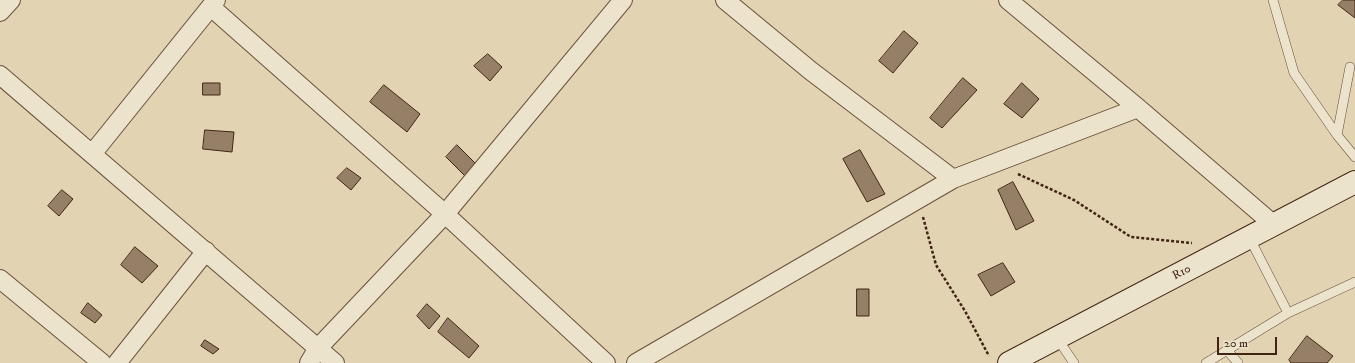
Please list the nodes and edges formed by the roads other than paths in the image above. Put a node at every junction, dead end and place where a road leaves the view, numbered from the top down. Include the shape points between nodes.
1 (11, 0) edge
2 (623, 0) edge
3 (725, 0) edge
4 (1008, 0) edge
5 (1273, 0) edge
6 (214, 3) edge
7 (0, 12) edge
8 (1350, 67) dead end
9 (0, 75) edge
10 (1138, 108) junction
11 (1337, 135) junction
12 (92, 154) junction
13 (1355, 157) edge
14 (953, 179) junction
15 (1355, 182) edge
16 (445, 214) junction
17 (1274, 224) junction
18 (1249, 237) junction
19 (206, 251) junction
20 (0, 279) edge
21 (1355, 282) edge
22 (1288, 313) junction
23 (1057, 338) junction
24 (1227, 350) junction
25 (314, 356) edge
26 (999, 360) edge
27 (102, 363) edge
28 (117, 363) edge
29 (335, 363) edge
30 (606, 363) edge
31 (636, 363) edge
32 (1074, 363) edge
33 (1206, 363) edge
34 (1238, 363) edge

1 - 7 street
2 - 16 street
3 - 14 street via 811,71
4 - 10 street
5 - 11 lane via 1294,73
6 - 12 street
6 - 16 street
8 - 11 lane
9 - 12 street
10 - 14 street
10 - 17 street
11 - 13 lane
12 - 19 street
14 - 31 street
15 - 17 main road, R10
16 - 25 street
16 - 30 street
17 - 18 main road, R10
18 - 22 lane
18 - 23 main road, R10
19 - 25 street
19 - 28 street
20 - 27 street
21 - 22 lane
22 - 24 lane
23 - 26 main road, R10
23 - 32 lane
24 - 33 lane
24 - 34 lane
25 - 29 street

